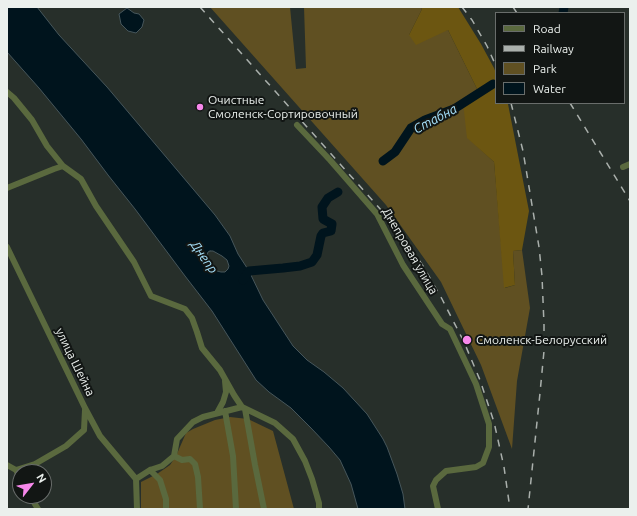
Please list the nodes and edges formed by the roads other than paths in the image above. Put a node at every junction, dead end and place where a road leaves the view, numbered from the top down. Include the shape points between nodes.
1 (7, 92) edge
2 (297, 125) dead end
3 (630, 164) edge
4 (63, 166) junction
5 (623, 167) dead end
6 (7, 188) edge
7 (7, 247) edge
8 (225, 379) junction
9 (84, 408) junction
10 (244, 408) junction
11 (225, 411) junction
12 (217, 413) junction
13 (174, 456) junction
14 (35, 464) edge
15 (150, 470) junction
16 (136, 479) junction
17 (137, 509) edge
18 (166, 509) edge
19 (200, 509) edge
20 (236, 509) edge
21 (264, 509) edge
22 (319, 509) edge
23 (438, 509) edge

1 - 4 street via 32,120 47,146
2 - 23 street, Днепровая улица via 377,214 403,265 442,324 450,329 476,384 489,424 489,447 483,463 476,467 446,472 436,480 433,486
3 - 5 street
4 - 6 street
4 - 8 street via 81,179 134,262 151,296 185,309 192,318 202,348
7 - 9 street, улица Шейна
8 - 10 street
8 - 12 street via 226,392
9 - 14 street via 84,430 66,446
9 - 16 street, улица Шейна via 100,436
10 - 11 street
10 - 21 street
10 - 22 street via 275,423 293,439 312,479
11 - 12 street
11 - 20 street via 233,456
12 - 13 street via 193,422 177,439
13 - 15 street via 162,466
13 - 19 street via 182,460 190,459 195,464
15 - 16 street
15 - 18 street via 160,480 166,499
16 - 17 street

